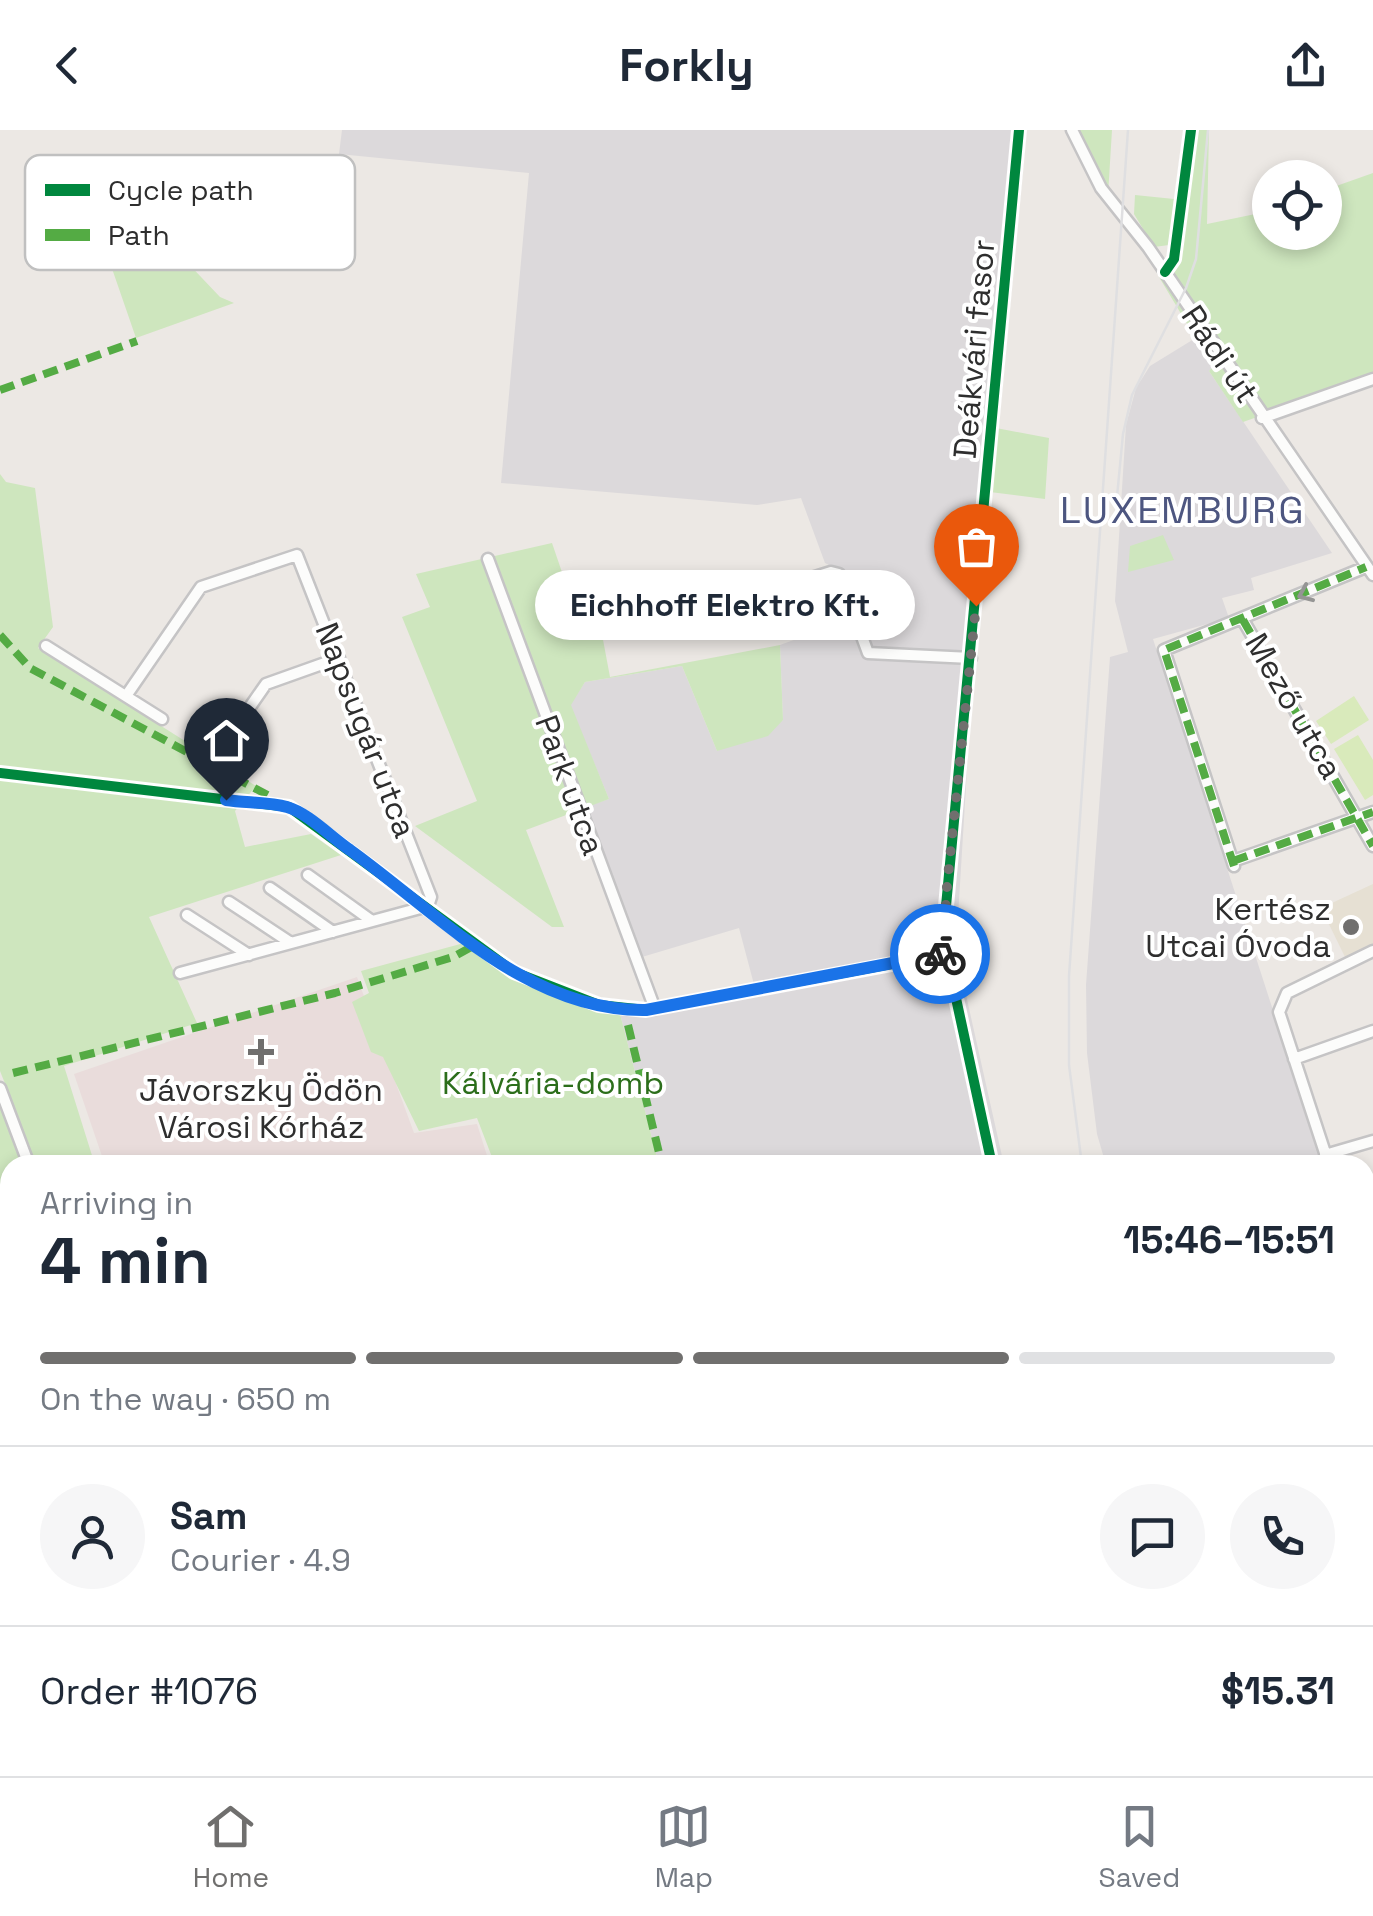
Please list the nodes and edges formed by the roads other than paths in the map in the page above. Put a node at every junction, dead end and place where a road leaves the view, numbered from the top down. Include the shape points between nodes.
1 (1019, 130) edge
2 (1072, 130) edge
3 (1190, 130) edge
4 (1165, 272) junction
5 (1373, 379) edge
6 (1262, 418) junction
7 (488, 559) dead end
8 (1370, 571) edge
9 (721, 606) dead end
10 (1243, 620) junction
11 (46, 646) dead end
12 (339, 658) junction
13 (971, 658) junction
14 (126, 696) junction
15 (162, 719) dead end
16 (220, 750) dead end
17 (0, 773) edge
18 (1373, 812) edge
19 (1359, 818) junction
20 (1373, 846) edge
21 (308, 875) dead end
22 (270, 888) dead end
23 (230, 902) dead end
24 (428, 906) junction
25 (187, 914) dead end
26 (372, 922) junction
27 (333, 932) junction
28 (291, 943) junction
29 (1373, 951) edge
30 (249, 954) junction
31 (945, 954) junction
32 (180, 973) dead end
33 (655, 1008) junction
34 (1373, 1031) edge
35 (1294, 1058) junction
36 (0, 1088) edge
37 (1373, 1141) edge
38 (25, 1155) edge
39 (990, 1155) edge
40 (1325, 1155) edge
41 (1339, 1155) edge

1 - 13 street, Deákvári fasor
2 - 4 street, Rádi út via 1106,196
3 - 4 street via 1174,260
4 - 6 street, Rádi út
5 - 6 street
6 - 8 street, Rádi út
7 - 33 street, Park utca
8 -> 10 street
9 - 13 street via 831,572 839,574 868,654
10 - 19 street, Mező utca
10 - 19 street via 1169,645 1164,656 1234,864
11 - 14 street
12 - 14 street, Napsugár utca via 297,554 201,587
12 - 16 street via 266,684
12 - 24 street, Napsugár utca via 431,897
13 - 31 street, Deákvári fasor
14 - 15 street
17 - 24 street via 289,808
18 - 19 street
19 - 20 street, Mező utca
21 - 26 street
22 - 27 street
23 - 28 street
24 - 26 street
24 - 33 street via 485,955 547,988 622,1011
25 - 30 street
26 - 27 street
27 - 28 street
28 - 30 street
29 - 35 street via 1287,993 1280,1012
30 - 32 street
31 - 33 street
31 - 39 street, Deákvári fasor
34 - 35 street
35 - 40 street
36 - 38 street
37 - 41 street

